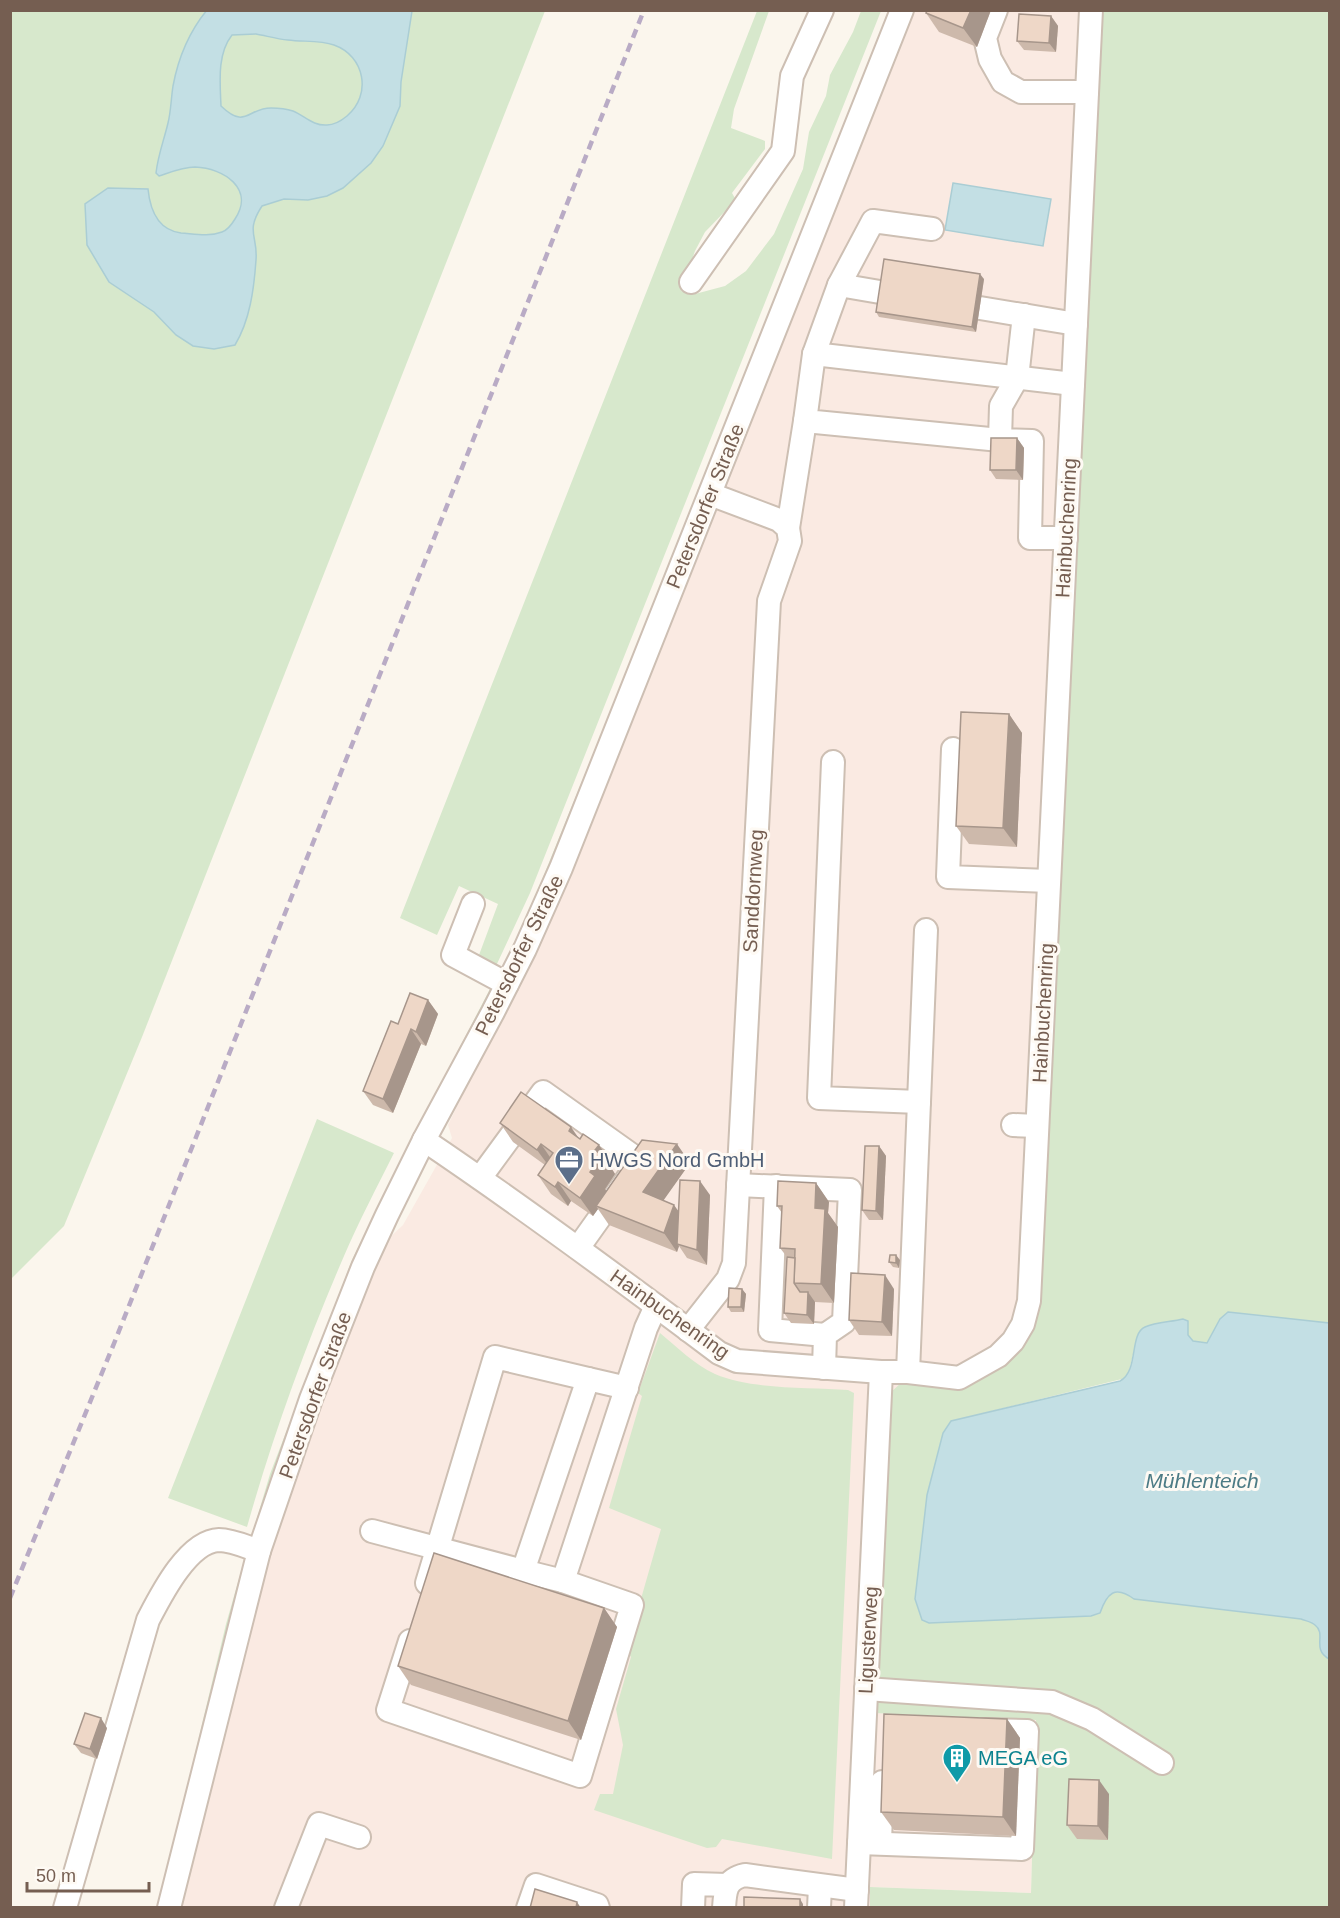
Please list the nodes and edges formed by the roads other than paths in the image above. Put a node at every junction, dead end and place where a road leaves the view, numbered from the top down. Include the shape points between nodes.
1 (822, 10) edge
2 (902, 10) edge
3 (996, 10) edge
4 (1091, 10) edge
5 (1087, 92) junction
6 (932, 229) dead end
7 (691, 282) dead end
8 (839, 285) junction
9 (1024, 315) junction
10 (1076, 324) junction
11 (814, 354) junction
12 (1017, 378) junction
13 (1073, 384) junction
14 (805, 421) junction
15 (1000, 440) junction
16 (710, 494) junction
17 (788, 528) junction
18 (1066, 538) junction
19 (953, 749) dead end
20 (833, 762) dead end
21 (1049, 881) junction
22 (473, 904) dead end
23 (926, 930) dead end
24 (507, 984) junction
25 (919, 1102) junction
26 (1013, 1125) dead end
27 (1037, 1126) junction
28 (424, 1140) junction
29 (480, 1178) junction
30 (738, 1185) junction
31 (776, 1186) junction
32 (578, 1248) junction
33 (656, 1306) junction
34 (688, 1330) junction
35 (825, 1335) junction
36 (824, 1368) junction
37 (881, 1372) junction
38 (908, 1372) junction
39 (588, 1379) junction
40 (627, 1388) junction
41 (372, 1531) dead end
42 (438, 1548) junction
43 (259, 1551) junction
44 (523, 1571) junction
45 (563, 1581) junction
46 (421, 1602) edge
47 (415, 1624) edge
48 (866, 1689) junction
49 (968, 1729) edge
50 (1162, 1763) dead end
51 (359, 1837) dead end
52 (870, 1843) junction
53 (728, 1885) junction
54 (819, 1897) edge
55 (857, 1899) edge
56 (65, 1908) edge
57 (169, 1908) edge
58 (286, 1908) edge
59 (528, 1908) edge
60 (598, 1908) edge
61 (693, 1908) edge
62 (724, 1908) edge

1 - 7 street via 792,76 783,151
2 - 16 street, Petersdorfer Straße
3 - 5 street via 985,38 990,59 1003,82 1021,92
4 - 5 street, Hainbuchenring
5 - 10 street, Hainbuchenring
6 - 8 street, Sanddornweg via 873,221
8 - 9 street
8 - 11 street, Sanddornweg
9 - 10 street
9 - 12 street
10 - 13 street, Hainbuchenring
11 - 12 street
11 - 14 street, Sanddornweg
12 - 13 street
12 - 15 street via 1001,406
13 - 18 street, Hainbuchenring
14 - 15 street
14 - 17 street, Sanddornweg
15 - 18 street via 1032,441 1030,538
16 - 17 street via 779,520
16 - 24 street, Petersdorfer Straße via 561,868
17 - 30 street, Sanddornweg via 790,541 769,601
18 - 21 street, Hainbuchenring
19 - 21 street via 948,877
20 - 25 street via 819,1098
21 - 27 street, Hainbuchenring
22 - 24 street via 453,955
23 - 25 street
24 - 28 street, Petersdorfer Straße
25 - 38 street
26 - 27 street
27 - 38 street, Hainbuchenring via 1029,1301 1023,1324 998,1356 959,1378
28 - 29 street, Hainbuchenring
28 - 43 street, Petersdorfer Straße via 344,1314
29 - 32 street, Hainbuchenring
29 - 32 street via 543,1092 640,1161
30 - 31 street
30 - 34 street, Sanddornweg via 734,1263 728,1280
31 - 35 street via 770,1330
31 - 35 street via 850,1190 844,1322
32 - 33 street, Hainbuchenring
33 - 34 street, Hainbuchenring
33 - 40 street
34 - 36 street, Hainbuchenring via 718,1353 737,1360
35 - 36 street
36 - 37 street, Hainbuchenring
37 - 38 street, Hainbuchenring
37 - 48 street, Ligusterweg
39 - 40 street
39 - 42 street via 495,1357
39 - 44 street
40 - 45 street
41 - 42 street
42 - 44 street
42 - 46 street
43 - 56 street via 220,1540 202,1544 164,1589 148,1620
43 - 57 street, Petersdorfer Straße
44 - 45 street
45 - 47 street via 632,1605 580,1776 388,1710
48 - 50 street via 1052,1701 1092,1719
48 - 52 street, Ligusterweg
49 - 52 street via 1027,1731 1022,1849
51 - 58 street via 320,1824
52 - 55 street, Ligusterweg
53 - 54 street via 735,1877 745,1875
53 - 61 street via 694,1884
53 - 62 street
54 - 55 street
59 - 60 street via 536,1886

